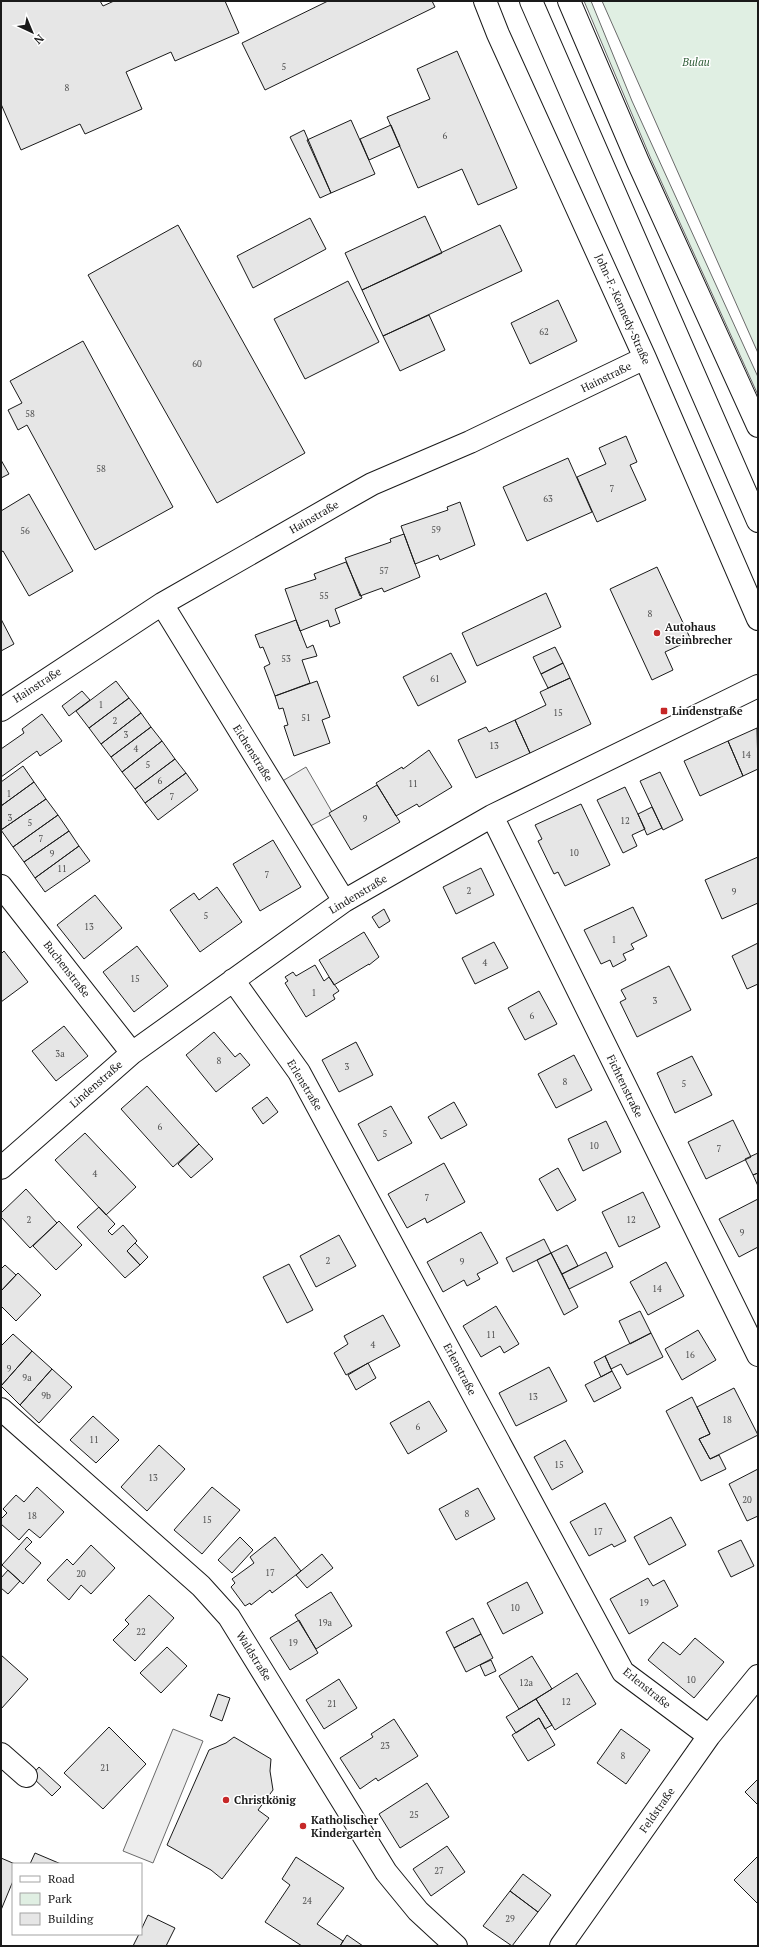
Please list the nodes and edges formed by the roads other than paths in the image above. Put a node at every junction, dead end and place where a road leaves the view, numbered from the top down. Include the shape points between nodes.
1 (485, 1) edge
2 (531, 1) edge
3 (569, 1) edge
4 (645, 358) junction
5 (758, 426) edge
6 (758, 521) edge
7 (162, 604) junction
8 (758, 619) edge
9 (758, 686) edge
10 (1, 710) edge
11 (492, 816) junction
12 (1, 886) edge
13 (344, 901) junction
14 (233, 980) junction
15 (132, 1053) junction
16 (1, 1168) edge
17 (758, 1355) edge
18 (1, 1409) edge
19 (758, 1676) edge
20 (709, 1736) junction
21 (1, 1754) edge
22 (26, 1776) dead end
23 (456, 1946) edge
24 (561, 1946) edge

1 - 4 street, John-F.-Kennedy-Straße
2 - 6 street
3 - 5 street via 638,162
4 - 7 street, Hainstraße via 470,442 372,484
4 - 8 street, John-F.-Kennedy-Straße
7 - 10 street, Hainstraße
7 - 13 street, Eichenstraße
9 - 11 street, Lindenstraße
11 - 13 street, Lindenstraße
11 - 17 street, Fichtenstraße
12 - 15 street, Buchenstraße
13 - 14 street, Lindenstraße
14 - 15 street, Lindenstraße
14 - 20 street, Erlenstraße via 299,1072 623,1672
15 - 16 street, Lindenstraße
18 - 23 street, Waldstraße via 201,1586 229,1617 386,1872 418,1910
19 - 20 street, Feldstraße
20 - 24 street, Feldstraße
21 - 22 street

